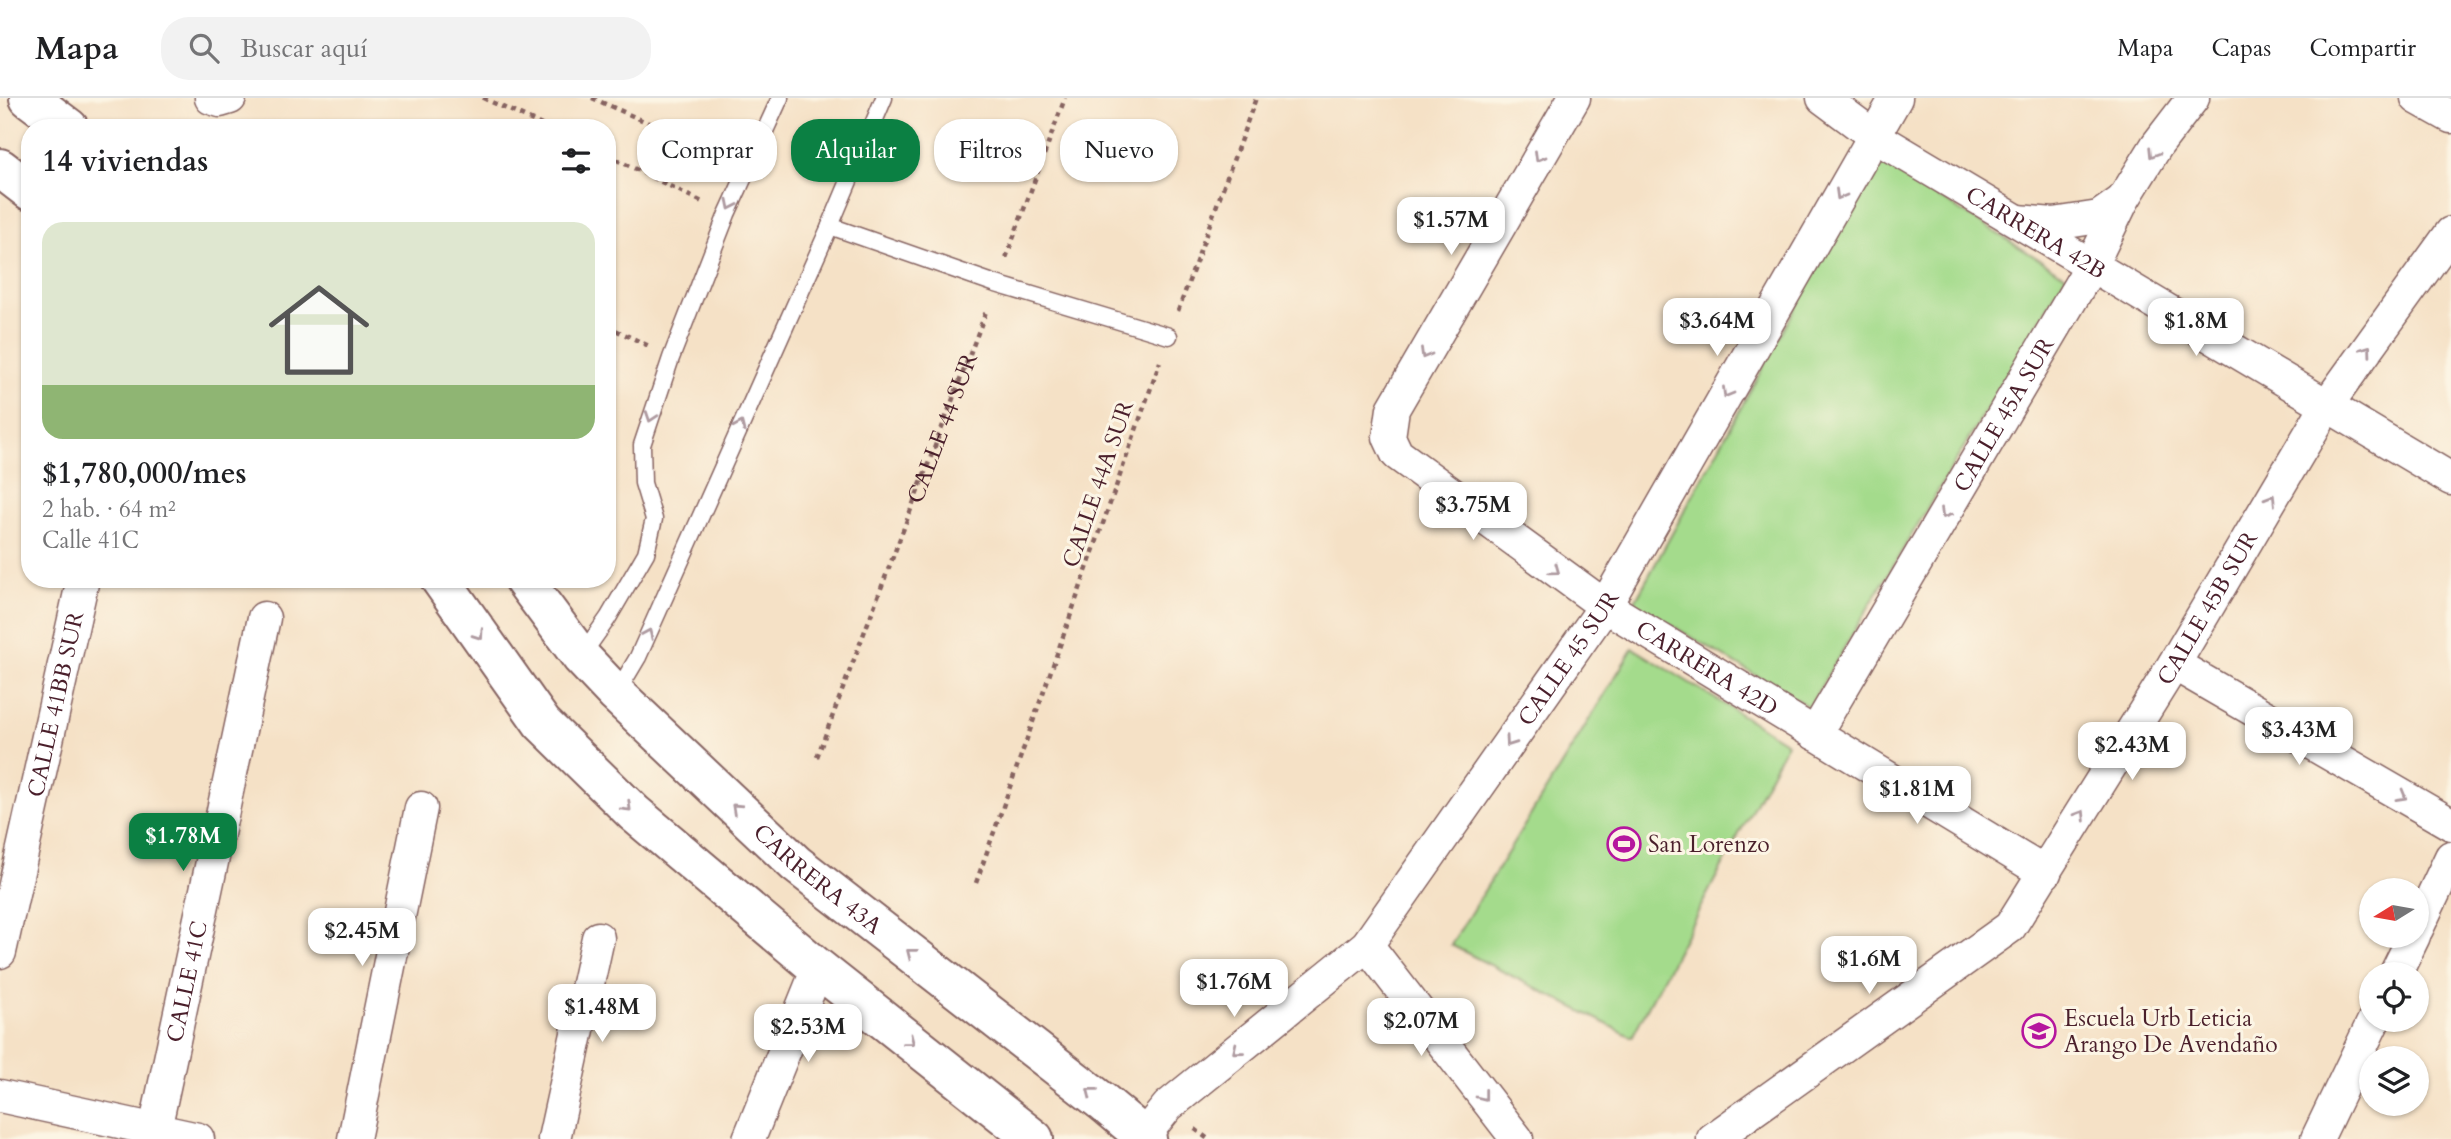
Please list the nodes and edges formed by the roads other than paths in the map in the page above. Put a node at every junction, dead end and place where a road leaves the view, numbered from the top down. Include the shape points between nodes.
1 (29, 98) edge
2 (211, 98) edge
3 (230, 98) edge
4 (780, 98) edge
5 (884, 98) edge
6 (1574, 98) edge
7 (1823, 98) edge
8 (1896, 98) edge
9 (2193, 98) edge
10 (2417, 98) edge
11 (2451, 117) edge
12 (57, 119) edge
13 (1874, 136) junction
14 (0, 168) edge
15 (21, 184) edge
16 (2123, 200) junction
17 (2016, 220) junction
18 (830, 226) junction
19 (2451, 233) edge
20 (2091, 266) junction
21 (1169, 337) road end
22 (2327, 405) junction
23 (2451, 479) edge
24 (81, 588) edge
25 (446, 588) edge
26 (530, 588) edge
27 (1605, 606) junction
28 (264, 618) dead end
29 (580, 657) junction
30 (2174, 663) junction
31 (616, 694) junction
32 (1815, 734) junction
33 (421, 808) dead end
34 (2451, 824) edge
35 (2451, 857) edge
36 (2045, 873) junction
37 (2429, 904) edge
38 (598, 938) dead end
39 (1367, 945) junction
40 (0, 952) edge
41 (818, 968) junction
42 (2368, 1032) edge
43 (0, 1096) edge
44 (154, 1134) edge
45 (1144, 1138) edge
46 (198, 1139) edge
47 (354, 1139) edge
48 (554, 1139) edge
49 (749, 1139) edge
50 (1034, 1139) edge
51 (1517, 1139) edge
52 (1713, 1139) edge
53 (2318, 1139) edge

1 - 12 main road
2 - 3 street
4 -> 29 lane via 727,214 642,446 642,483 654,519 646,553
5 - 18 lane
6 -> 27 street, CARRERA 42D via 1393,409 1389,437 1396,454
7 - 13 street, CARRERA 42B
8 - 13 street, CALLE 45 SUR
9 -> 16 street, CALLE 45A SUR
10 - 11 street
13 - 17 street, CARRERA 42B
13 -> 27 street, CALLE 45 SUR
14 - 15 main road
16 - 17 street via 2099,217 2054,223
16 - 20 street, CALLE 45A SUR
17 - 20 street, CARRERA 42B
18 - 21 lane
31 -> 18 lane via 643,644
22 -> 19 street, CALLE 45B SUR
20 - 22 street, CARRERA 42B
20 -> 32 street, CALLE 45A SUR
22 - 23 street, CARRERA 42B
30 -> 22 street, CALLE 45B SUR
24 - 40 street, CALLE 41BB SUR
25 -> 41 main road via 542,723 634,813
26 - 29 main road, CARRERA 43A
27 - 32 street, CARRERA 42D
27 -> 39 street, CALLE 45 SUR
28 - 44 street, CALLE 41C
29 - 31 main road, CARRERA 43A
30 -> 34 street
36 -> 30 street, CALLE 45B SUR
45 -> 31 main road, CARRERA 43A via 796,864
32 - 36 street, CARRERA 42D
33 - 47 street
35 - 37 street
36 - 52 street, CALLE 45B SUR via 2010,927
38 - 48 street
39 -> 45 street, CALLE 45 SUR via 1168,1106
39 -> 51 street
41 - 49 street
41 -> 50 main road
42 - 53 street
43 - 44 street
44 - 46 street

